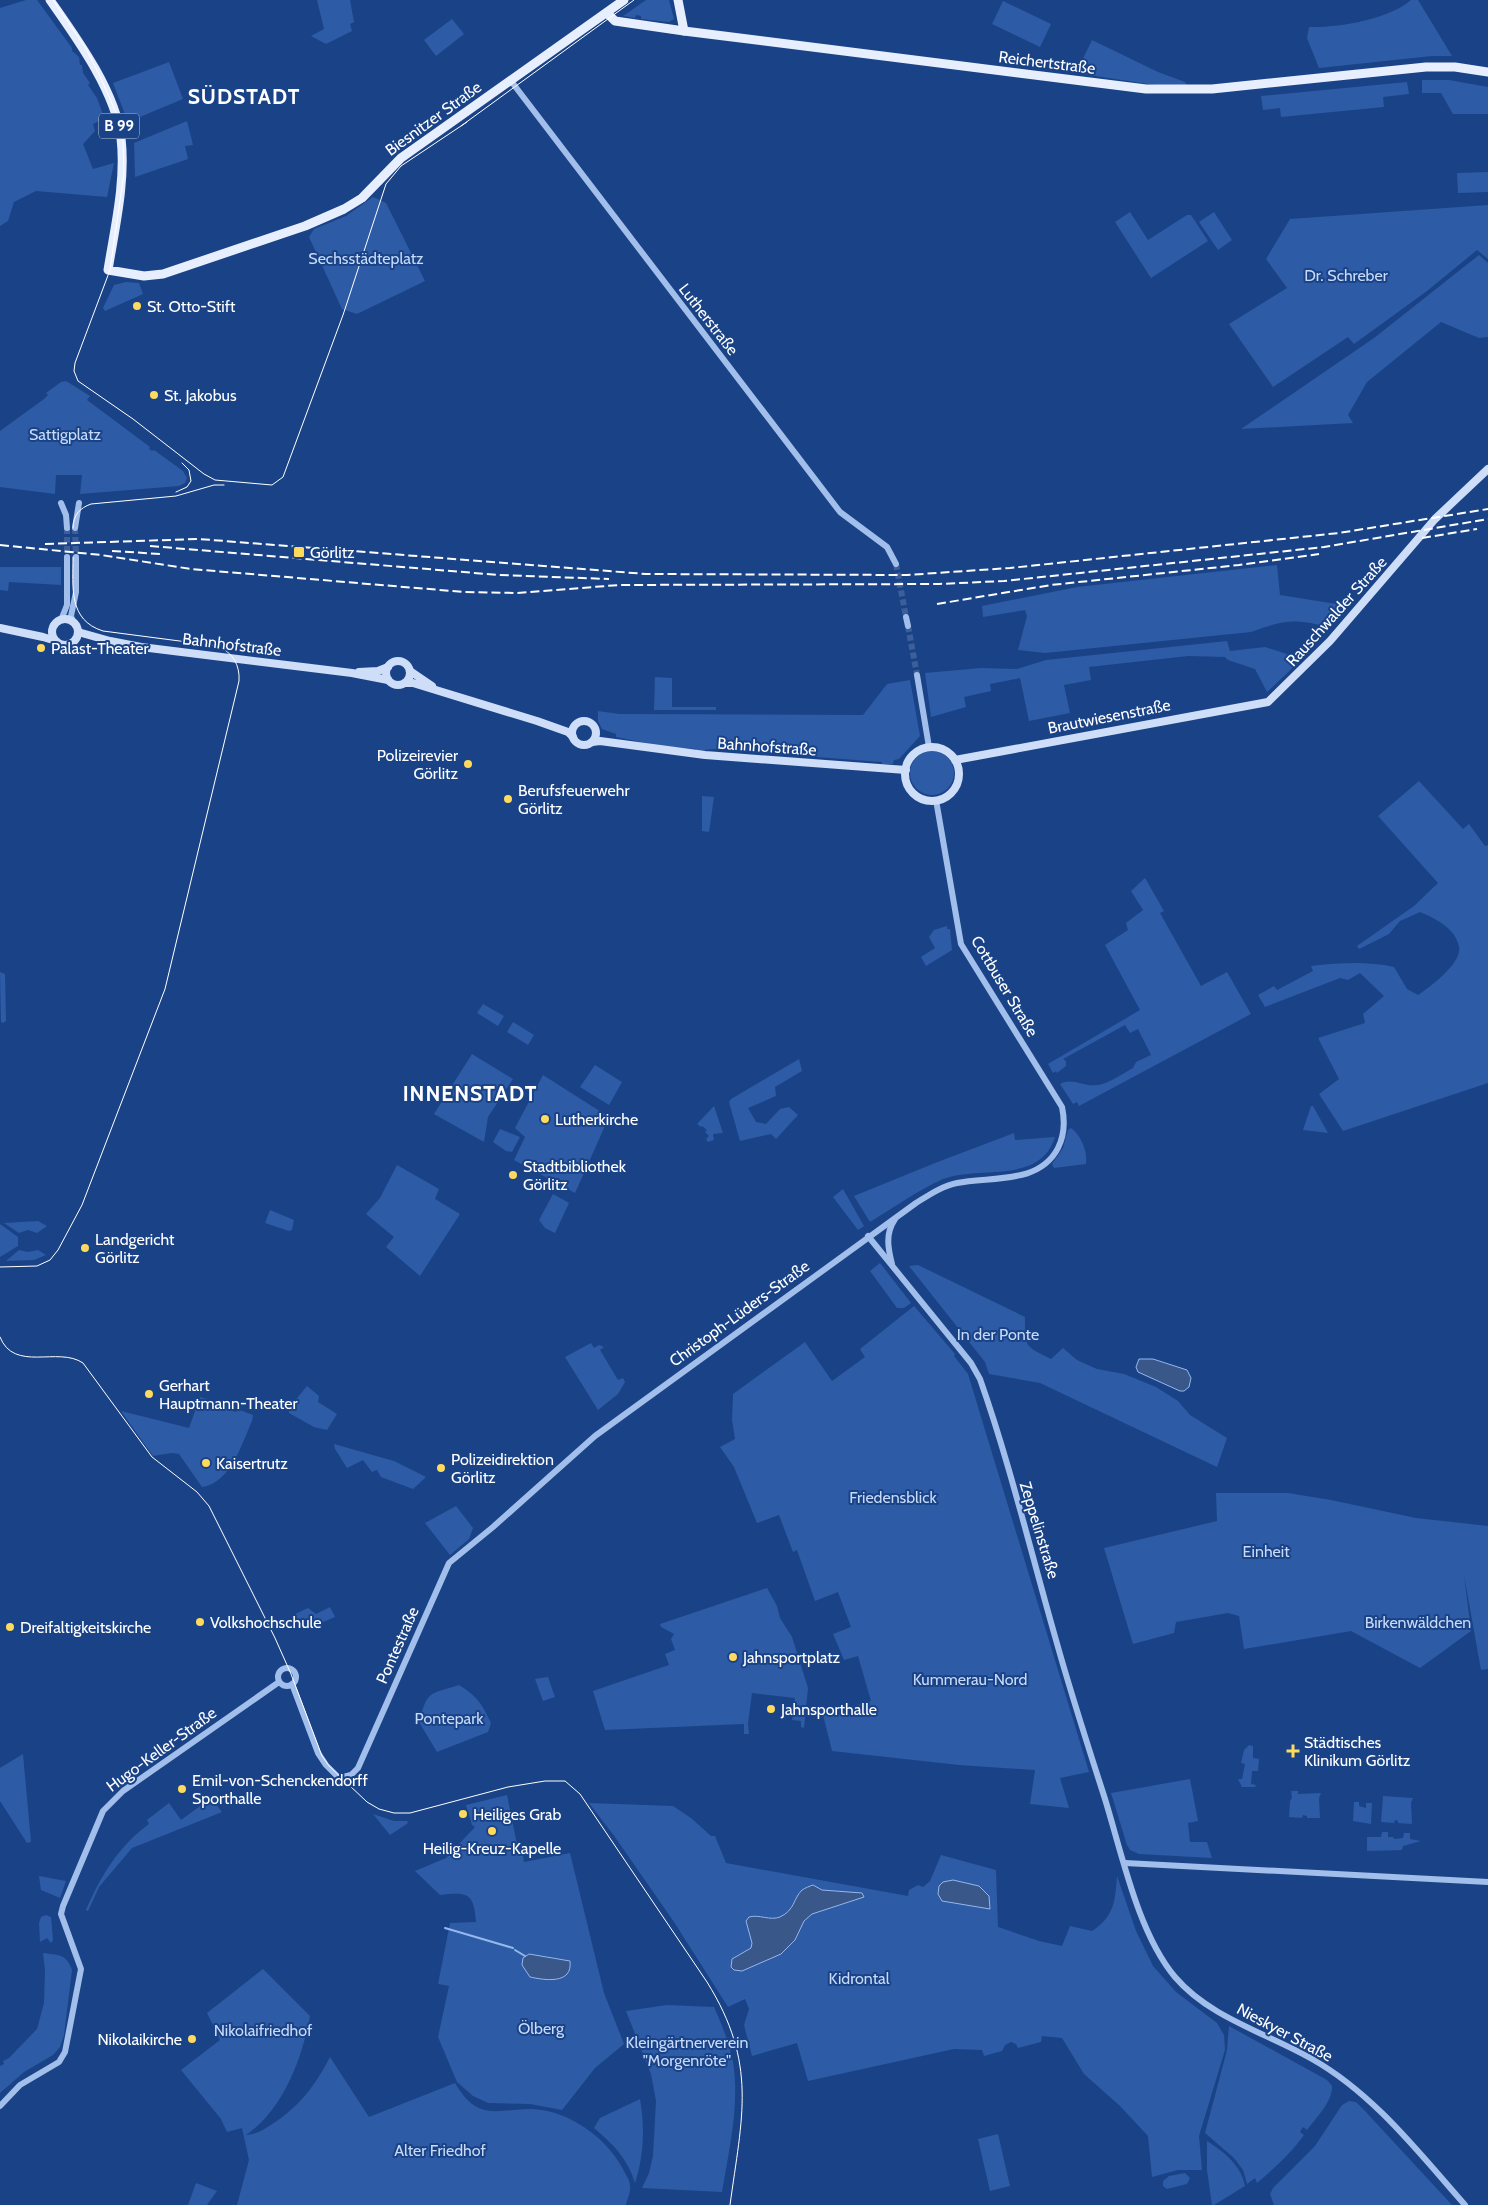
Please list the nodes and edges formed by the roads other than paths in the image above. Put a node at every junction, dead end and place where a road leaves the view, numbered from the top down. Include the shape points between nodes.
1 (50, 0) edge
2 (624, 0) edge
3 (678, 0) edge
4 (607, 12) junction
5 (684, 31) junction
6 (1488, 72) edge
7 (511, 81) junction
8 (1488, 469) edge
9 (61, 503) dead end
10 (80, 503) dead end
11 (67, 528) tunnel mouth
12 (75, 528) tunnel mouth
13 (67, 557) tunnel mouth
14 (76, 557) tunnel mouth
15 (896, 564) tunnel mouth
16 (906, 617) tunnel mouth
17 (61, 620) junction
18 (73, 622) junction
19 (908, 626) tunnel mouth
20 (54, 627) junction
21 (0, 628) edge
22 (22, 632) junction
23 (78, 632) junction
24 (56, 641) junction
25 (75, 641) junction
26 (110, 641) junction
27 (388, 667) junction
28 (410, 671) junction
29 (352, 673) junction
30 (917, 674) tunnel mouth
31 (388, 680) junction
32 (404, 683) junction
33 (442, 692) junction
34 (1268, 702) joint
35 (537, 722) junction
36 (576, 724) junction
37 (596, 732) junction
38 (573, 737) junction
39 (592, 742) junction
40 (627, 745) junction
41 (929, 748) junction
42 (955, 760) junction
43 (906, 770) junction
44 (936, 800) junction
45 (1038, 1170) joint
46 (897, 1216) junction
47 (868, 1236) junction
48 (892, 1266) junction
49 (486, 1533) joint
50 (279, 1682) junction
51 (292, 1684) junction
52 (1124, 1863) junction
53 (1488, 1882) edge
54 (0, 2106) edge
55 (1465, 2205) edge

1 - 7 main road, Biesnitzer Straße / B 99 via 97,73 121,136 122,174 108,270 144,276 163,274 337,212 362,198 401,158
2 - 4 main road, Biesnitzer Straße
3 - 5 main road
4 - 5 main road, Reichertstraße via 615,21
4 - 7 main road, Biesnitzer Straße
5 - 6 main road, Reichertstraße via 1173,90 1212,90 1419,68 1454,67
7 - 15 street, Lutherstraße via 840,512 887,547
8 - 34 main road, Rauschwalder Straße via 1448,505 1330,641
9 - 11 street
10 - 12 street
13 - 17 street via 67,605
14 - 18 street
16 - 19 street
17 - 18 main road
17 - 20 main road
18 - 23 main road
20 - 22 main road, Bahnhofstraße via 44,632
20 - 24 main road
21 - 22 main road, Bahnhofstraße
22 - 24 main road, Bahnhofstraße
23 - 25 main road
23 - 26 main road, Bahnhofstraße
24 - 25 main road, Bahnhofstraße via 64,645
25 - 26 main road, Bahnhofstraße
26 - 29 main road, Bahnhofstraße
27 - 28 main road, Bahnhofstraße via 401,661
27 - 29 main road, Bahnhofstraße
27 - 31 main road
28 - 32 main road
28 - 33 main road, Bahnhofstraße
29 - 31 main road, Bahnhofstraße
30 - 41 street
31 - 32 main road, Bahnhofstraße via 396,685
32 - 33 main road, Bahnhofstraße
33 - 35 main road, Bahnhofstraße
34 - 42 main road, Brautwiesenstraße
35 - 36 main road, Bahnhofstraße via 566,726
35 - 38 main road, Bahnhofstraße via 568,732
36 - 37 main road via 589,721
36 - 38 main road
37 - 39 main road
37 - 40 main road, Bahnhofstraße
38 - 39 main road via 580,744
39 - 40 main road, Bahnhofstraße
40 - 43 main road, Bahnhofstraße via 705,755
41 - 42 main road via 944,750
41 - 43 main road via 914,755
42 - 44 main road via 959,772 956,787
43 - 44 main road via 908,784 914,793 924,799
44 - 45 street, Cottbuser Straße via 961,944 1062,1107 1061,1141 1051,1158
45 - 46 street, Christoph-Lüders-Straße via 1018,1176 952,1184
46 - 47 street, Christoph-Lüders-Straße
46 - 48 street via 888,1237
47 - 48 street, Zeppelinstraße
47 - 49 street, Christoph-Lüders-Straße via 595,1436
48 - 52 street, Zeppelinstraße via 971,1363 980,1379
49 - 51 street, Pontestraße via 449,1563 354,1773 339,1778 321,1759
50 - 51 street via 284,1686
50 - 51 street via 280,1672 289,1669 295,1675
50 - 54 street, Hugo-Keller-Straße via 111,1802 103,1811 61,1914 81,1969 65,2052 59,2062 20,2086
52 - 53 street
52 - 55 street, Nieskyer Straße via 1154,1943 1178,1980 1222,2013 1312,2059 1350,2085 1387,2118

